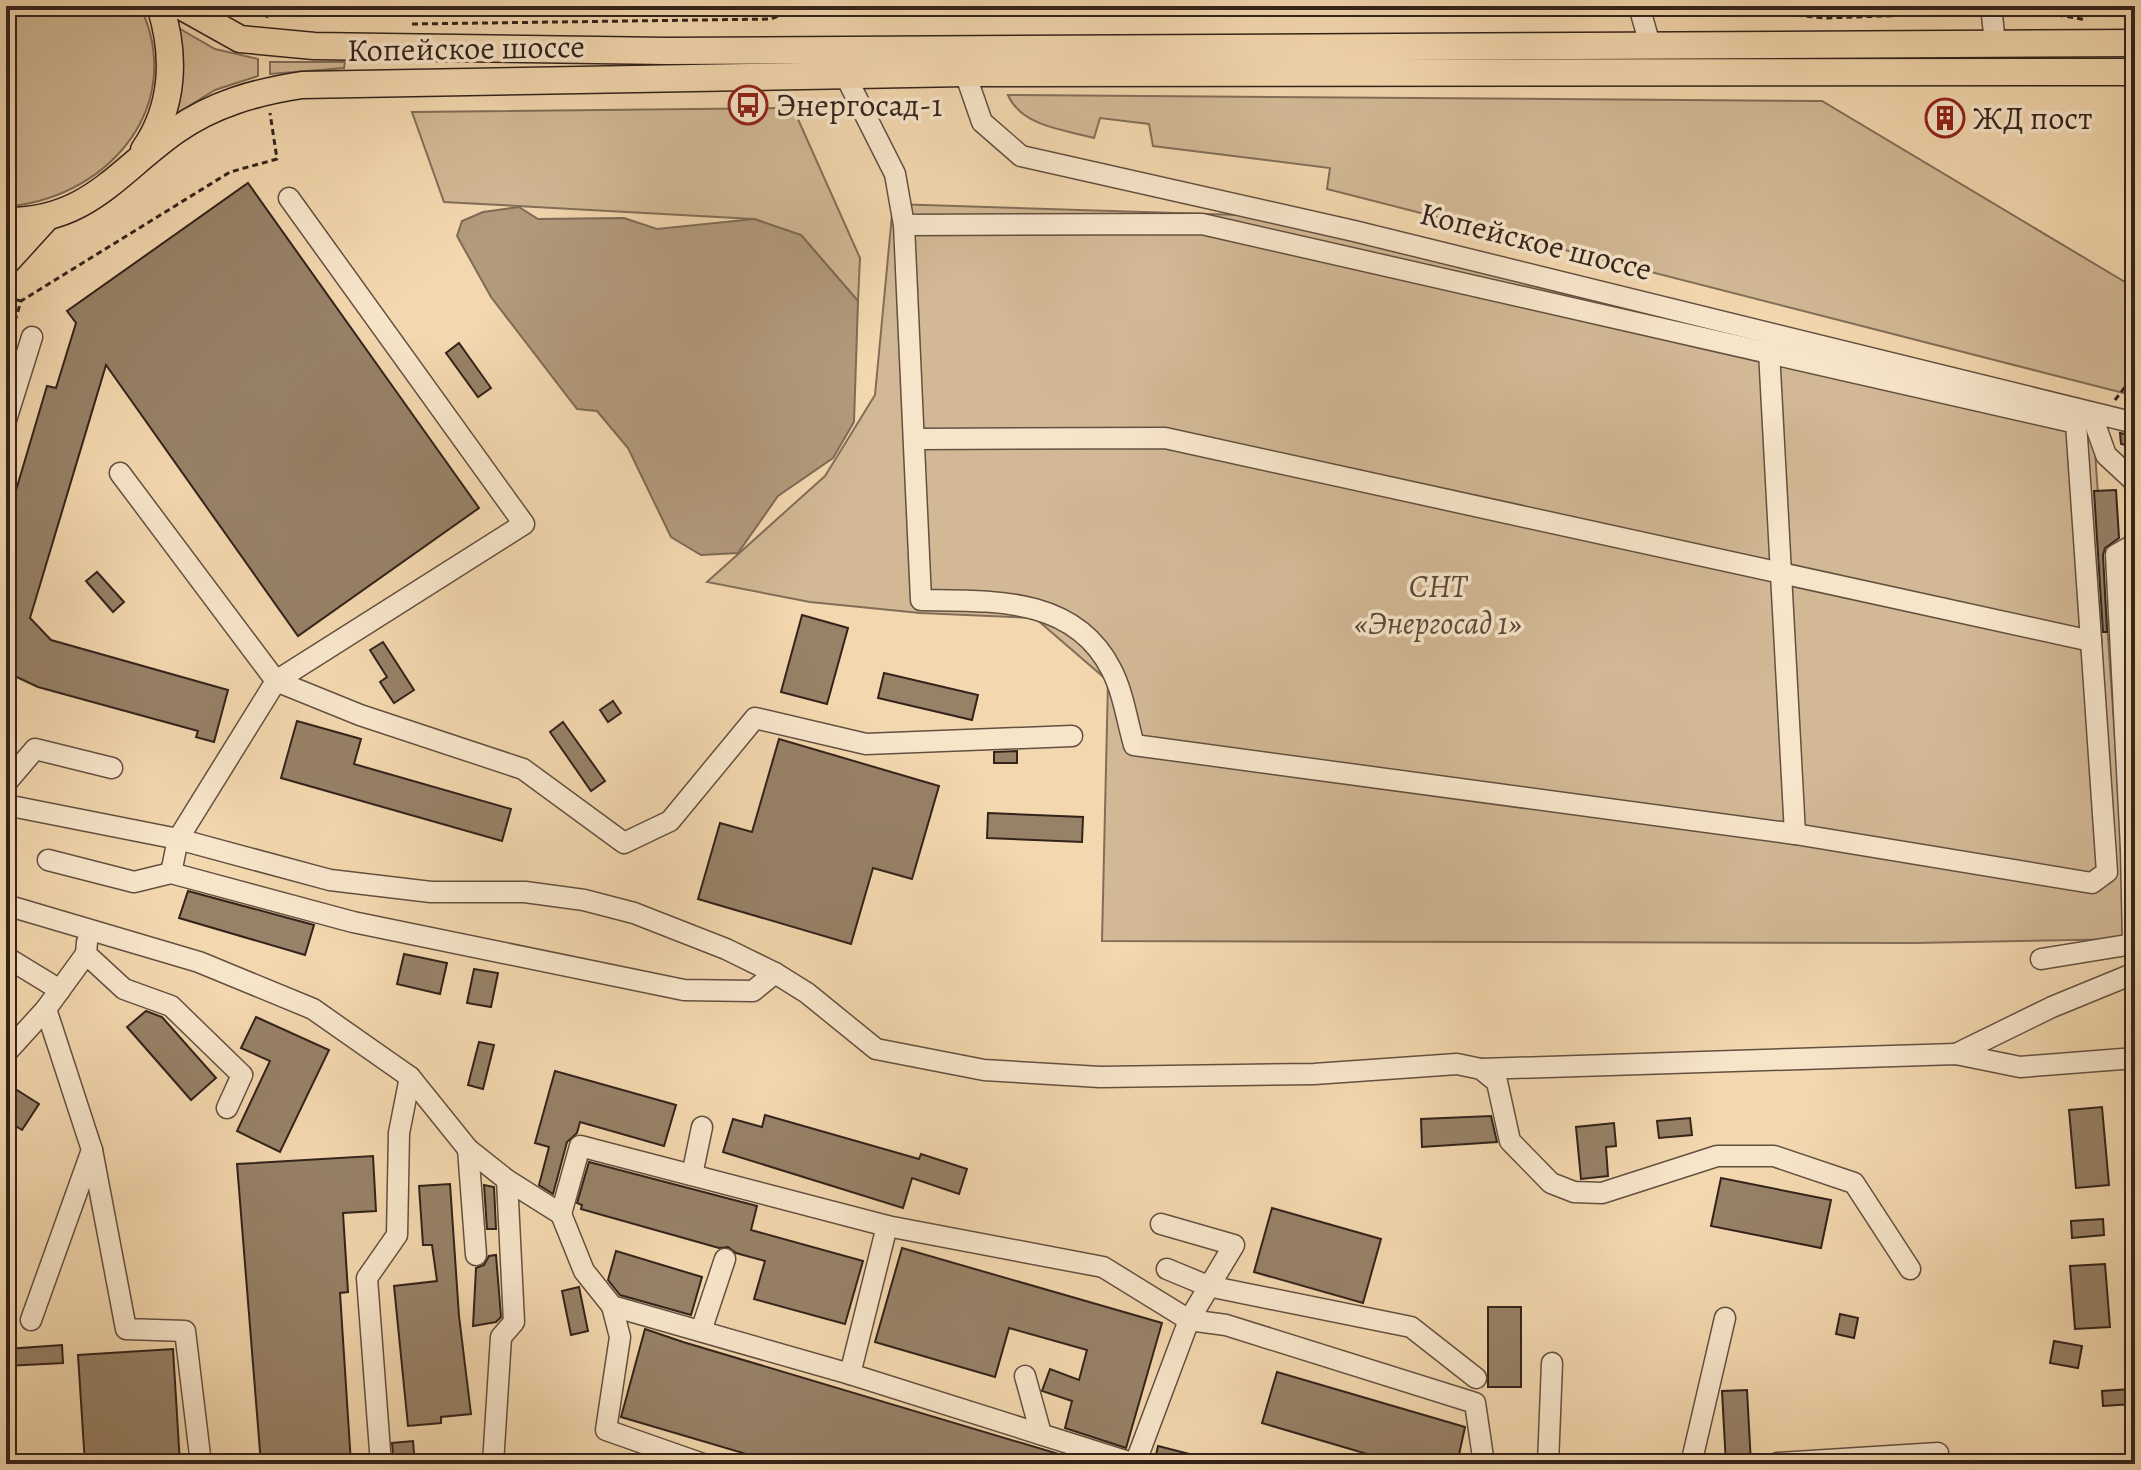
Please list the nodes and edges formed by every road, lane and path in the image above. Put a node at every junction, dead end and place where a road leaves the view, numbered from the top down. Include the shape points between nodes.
1 (160, 6) edge
2 (181, 6) edge
3 (254, 6) edge
4 (802, 6) edge
5 (1639, 6) edge
6 (1707, 6) edge
7 (1992, 10) edge
8 (2090, 21) dead end
9 (409, 24) dead end
10 (267, 26) dead end
11 (1995, 43) junction
12 (2135, 43) edge
13 (1650, 45) junction
14 (2135, 72) edge
15 (965, 73) junction
16 (845, 75) junction
17 (269, 109) dead end
18 (135, 163) junction
19 (289, 198) dead end
20 (47, 217) junction
21 (6, 221) edge
22 (904, 225) junction
23 (6, 262) edge
24 (6, 297) edge
25 (21, 301) junction
26 (32, 337) dead end
27 (10, 339) dead end
28 (1769, 351) junction
29 (2135, 374) edge
30 (2097, 414) junction
31 (6, 420) edge
32 (2135, 423) edge
33 (915, 439) junction
34 (120, 473) dead end
35 (2135, 482) edge
36 (2135, 495) edge
37 (2135, 544) edge
38 (1779, 570) junction
39 (2091, 641) junction
40 (276, 681) junction
41 (1072, 736) dead end
42 (112, 768) dead end
43 (6, 783) edge
44 (6, 805) edge
45 (1795, 834) junction
46 (178, 839) junction
47 (2133, 849) edge
48 (48, 860) dead end
49 (171, 873) junction
50 (6, 905) edge
51 (88, 930) junction
52 (86, 954) junction
53 (6, 957) edge
54 (2041, 959) dead end
55 (775, 973) junction
56 (2135, 973) edge
57 (60, 990) junction
58 (46, 1009) junction
59 (6, 1053) edge
60 (1956, 1054) junction
61 (2135, 1058) edge
62 (1481, 1069) junction
63 (410, 1077) junction
64 (227, 1108) dead end
65 (702, 1127) dead end
66 (468, 1149) junction
67 (92, 1150) junction
68 (692, 1175) junction
69 (507, 1180) junction
70 (561, 1214) junction
71 (1161, 1224) dead end
72 (887, 1226) junction
73 (476, 1255) dead end
74 (725, 1259) dead end
75 (1167, 1269) dead end
76 (1910, 1269) dead end
77 (1208, 1286) junction
78 (612, 1306) junction
79 (1725, 1318) dead end
80 (31, 1320) dead end
81 (1189, 1320) junction
82 (701, 1331) junction
83 (1552, 1363) dead end
84 (850, 1374) junction
85 (1025, 1376) dead end
86 (1476, 1378) dead end
87 (1041, 1434) junction
88 (1778, 1463) edge
89 (201, 1464) edge
90 (381, 1464) edge
91 (493, 1464) edge
92 (703, 1464) edge
93 (1135, 1464) edge
94 (1484, 1464) edge
95 (1548, 1464) edge
96 (1691, 1464) edge
97 (1938, 1464) edge

1 - 18 main road via 168,30 170,77 159,123
2 - 13 main road, Копейское шоссе via 240,39 314,46 680,51
3 - 10 path via 268,13
4 - 9 path via 771,19
5 - 13 street
6 - 7 path via 1824,18
7 - 8 path via 2023,9
7 - 11 street
11 - 12 main road, Копейское шоссе
11 - 13 main road, Копейское шоссе
14 - 15 main road, Копейское шоссе
15 - 16 main road, Копейское шоссе
15 - 30 street, Копейское шоссе via 982,122 1021,156 1354,231
16 - 18 main road, Копейское шоссе via 302,85 231,101 176,130
16 - 22 street via 895,174
17 - 25 path via 277,159 230,172
18 - 20 main road, Копейское шоссе via 95,197
19 - 40 street via 524,524
20 - 21 main road, Копейское шоссе
20 - 23 main road
22 - 28 street via 1202,224
22 - 33 street
24 - 25 path
25 - 27 path
26 - 31 street
28 - 38 street
28 - 39 street via 2076,423
29 - 30 path
30 - 32 street, Копейское шоссе
30 - 35 street via 2106,455
33 - 38 street via 1165,438
33 - 45 street via 921,600 1010,601 1071,622 1112,669 1134,745
34 - 40 street
35 - 36 street
37 - 47 street via 2116,555
38 - 39 street
38 - 45 street
39 - 45 street via 2107,872 2092,883
40 - 41 street via 523,769 624,843 670,821 755,718 866,744
40 - 46 street
42 - 43 street via 35,749
44 - 46 street
46 - 49 street
46 - 55 street via 330,880 431,892 525,892 584,900 647,918
47 - 54 street via 2133,944
48 - 49 street via 134,882
49 - 55 street via 353,922 684,990 753,991
50 - 51 street
51 - 52 street
51 - 63 street via 199,962 313,1009
52 - 57 street
52 - 64 street via 124,989 171,1006 242,1075
53 - 57 street
55 - 62 street via 876,1049 984,1070 1100,1077 1314,1074 1457,1064
56 - 60 street
57 - 58 street
58 - 59 street
58 - 67 street
60 - 61 street via 2020,1067
60 - 62 street
62 - 76 street via 1497,1082 1510,1141 1551,1183 1574,1192 1602,1193 1717,1156 1774,1156 1854,1183
63 - 66 street
63 - 90 street via 399,1133 397,1235 367,1278
65 - 68 street
66 - 69 street
66 - 73 street
67 - 80 street
67 - 89 street via 126,1329 185,1331
68 - 70 street via 580,1146
68 - 72 street
69 - 70 street
69 - 91 street via 514,1322 501,1337
70 - 78 street via 584,1271
71 - 77 street via 1234,1245
72 - 81 street via 1103,1267
72 - 84 street
74 - 82 street
75 - 77 street
77 - 81 street
77 - 86 street via 1411,1327
78 - 82 street
78 - 92 street via 620,1337 606,1430
79 - 96 street
81 - 93 street
81 - 94 street via 1226,1325 1475,1403
82 - 84 street
83 - 95 street
84 - 87 street
85 - 87 street
87 - 93 street
88 - 97 street via 1938,1453

